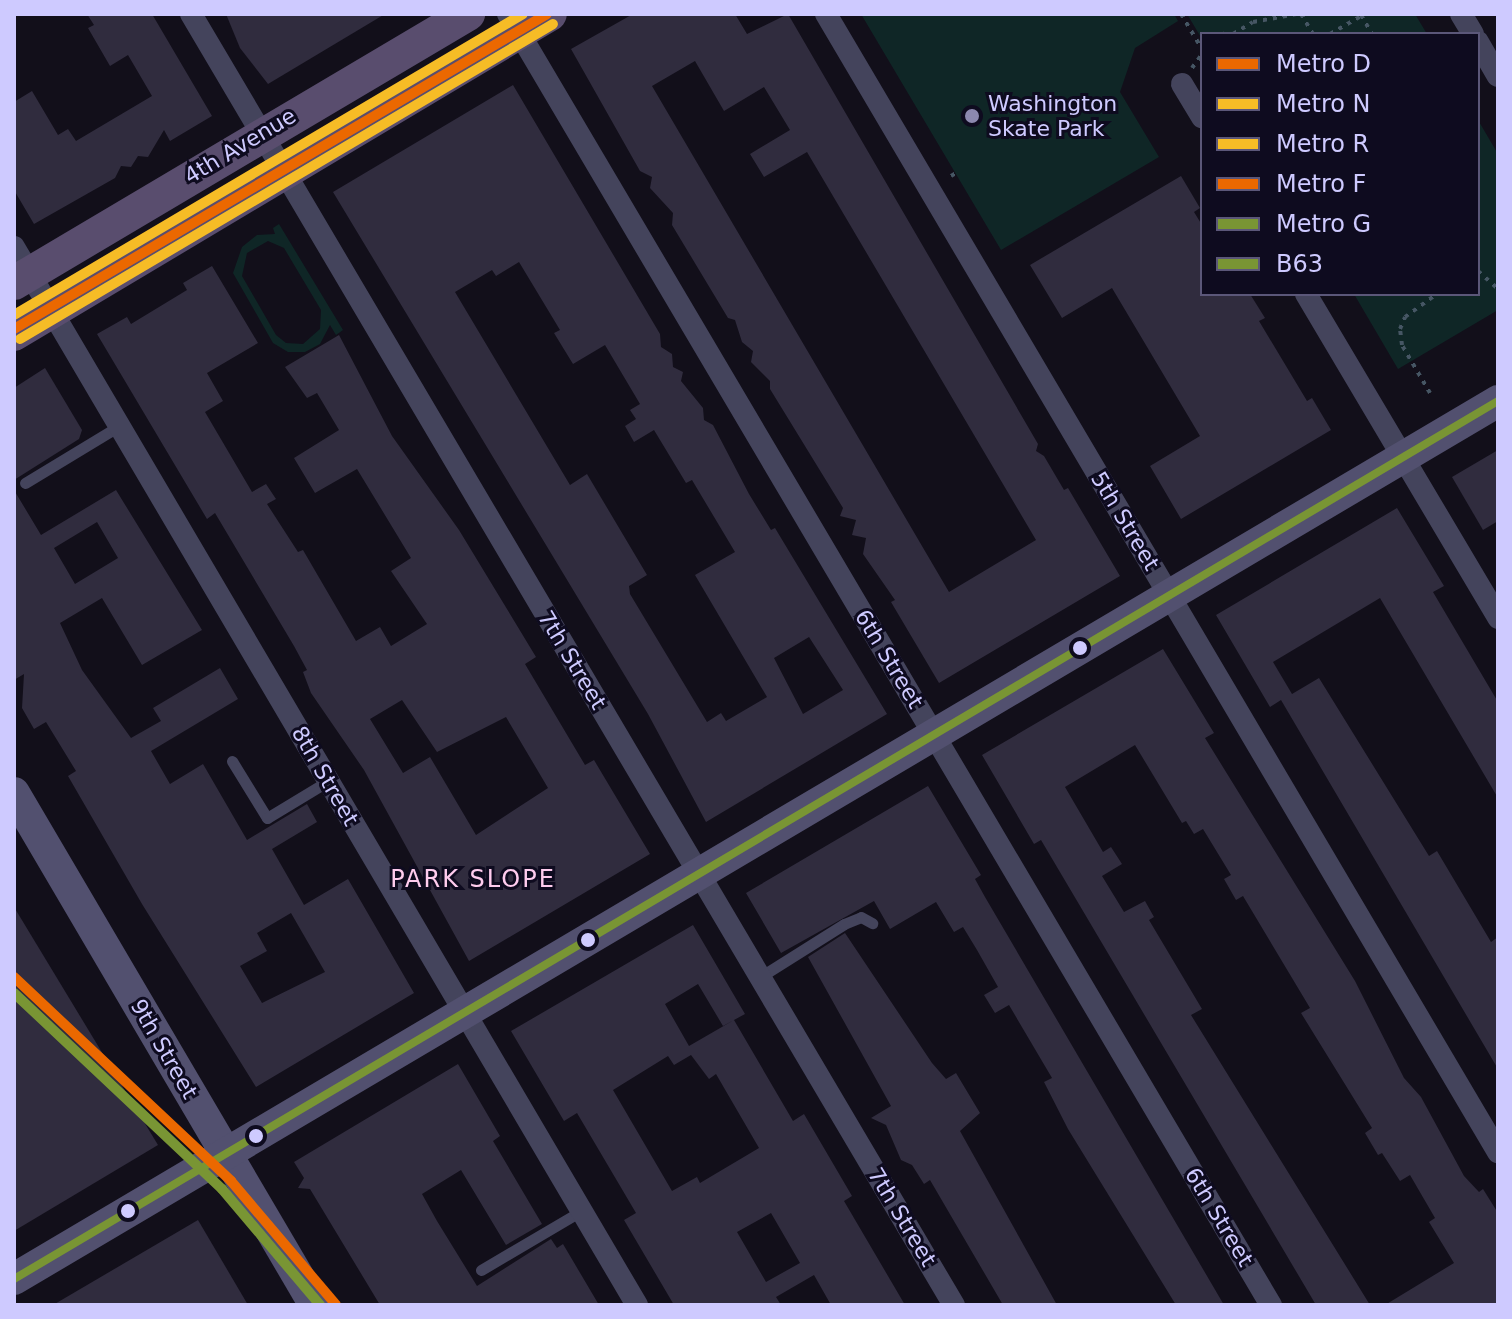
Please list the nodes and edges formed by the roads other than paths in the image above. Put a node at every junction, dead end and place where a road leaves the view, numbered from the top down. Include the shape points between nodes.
1 (191, 14) edge
2 (468, 14) edge
3 (550, 14) edge
4 (826, 14) edge
5 (1461, 14) edge
6 (514, 23) edge
7 (1472, 32) edge
8 (1480, 45) edge
9 (1498, 76) edge
10 (1182, 84) dead end
11 (1200, 114) edge
12 (261, 133) junction
13 (285, 174) junction
14 (19, 268) edge
15 (1307, 296) edge
16 (52, 311) junction
17 (14, 334) edge
18 (1498, 401) edge
19 (119, 426) junction
20 (1403, 457) junction
21 (25, 483) dead end
22 (1169, 596) junction
23 (1498, 618) edge
24 (934, 735) junction
25 (232, 761) dead end
26 (328, 781) junction
27 (14, 793) edge
28 (699, 874) junction
29 (872, 923) dead end
30 (760, 977) junction
31 (464, 1013) junction
32 (1498, 1152) edge
33 (226, 1154) junction
34 (581, 1211) junction
35 (481, 1270) dead end
36 (14, 1279) edge
37 (315, 1305) edge
38 (637, 1305) edge
39 (954, 1305) edge
40 (1271, 1305) edge

1 - 12 street, 7th Street
2 - 12 main road, 4th Avenue
3 - 6 main road
4 - 22 street, 5th Street
5 - 7 street
6 - 13 main road
6 - 24 street, 6th Street
8 - 9 street
10 - 11 street
12 - 13 street, 7th Street
12 - 14 main road, 4th Avenue
13 - 16 main road
13 - 28 street, 7th Street
14 - 16 street, 8th Street
15 - 20 street
16 - 17 main road
16 - 19 street, 8th Street
18 - 20 street
19 - 21 lane
19 - 26 street, 8th Street
20 - 22 street
20 - 23 street
22 - 24 street
22 - 32 street, 5th Street
24 - 28 street
24 - 40 street, 6th Street
25 - 26 lane via 267,818
26 - 31 street, 8th Street
27 - 33 street, 9th Street
28 - 30 street, 7th Street
28 - 31 street
29 - 30 lane via 861,917 844,924
30 - 39 street, 7th Street
31 - 33 street
31 - 34 street, 8th Street
33 - 36 street
33 - 37 street, 9th Street
34 - 35 lane
34 - 38 street, 8th Street

